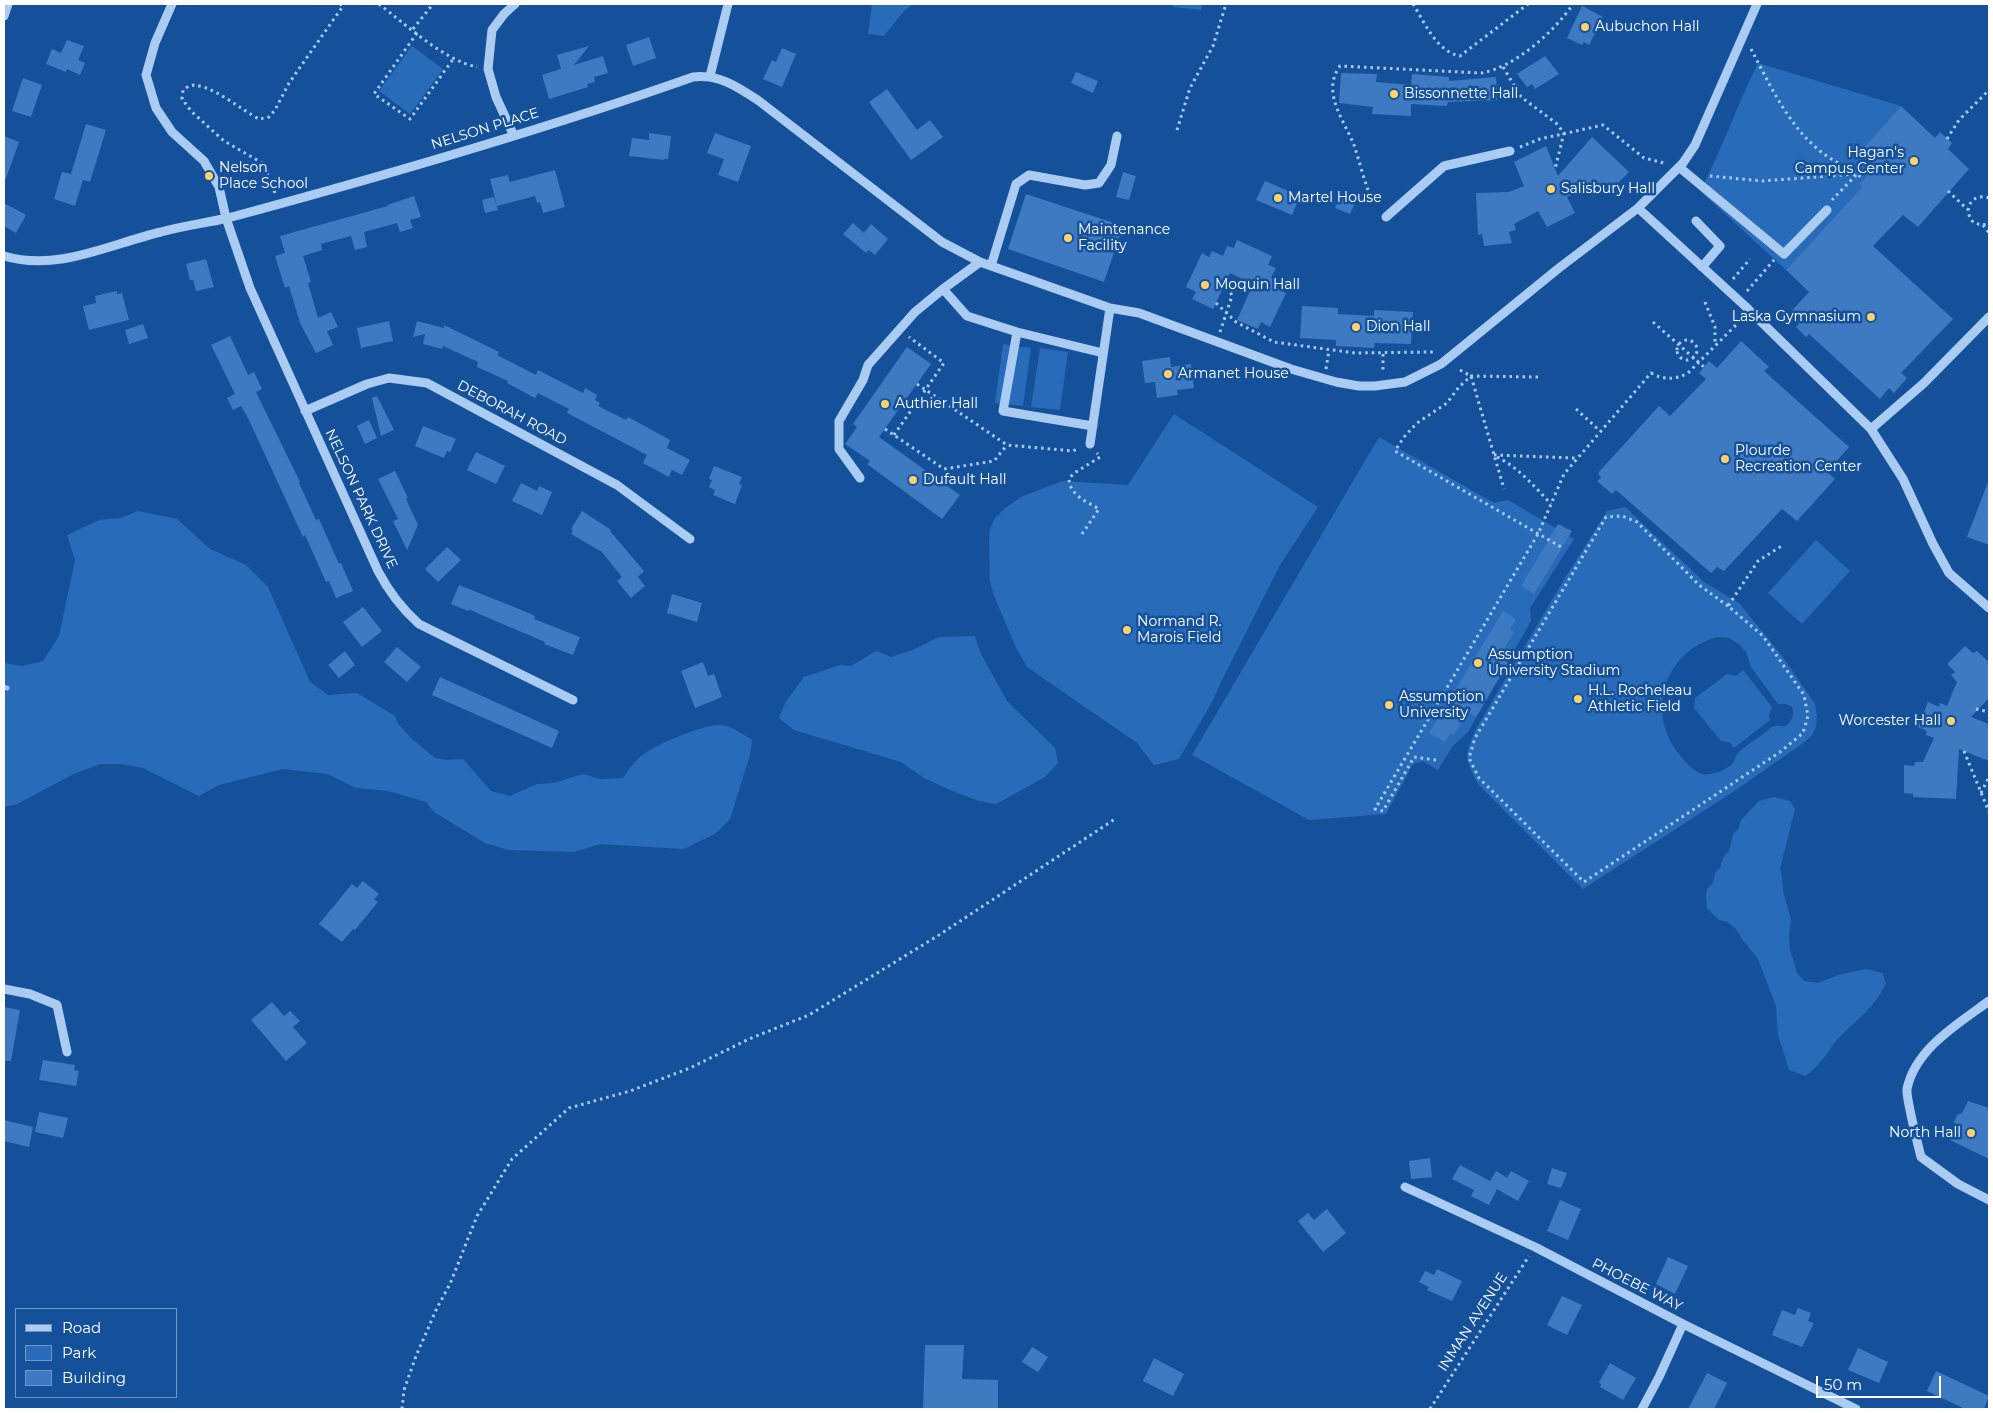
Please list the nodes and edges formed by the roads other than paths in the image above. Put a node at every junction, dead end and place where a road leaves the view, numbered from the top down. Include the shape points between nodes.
1 (8, 4) edge
2 (172, 4) edge
3 (515, 4) edge
4 (728, 4) edge
5 (1757, 4) edge
6 (4, 16) edge
7 (710, 76) junction
8 (514, 136) junction
9 (1117, 136) dead end
10 (1510, 151) road end
11 (1679, 167) junction
12 (1638, 208) junction
13 (1827, 210) dead end
14 (1386, 217) dead end
15 (226, 218) junction
16 (1696, 221) dead end
17 (4, 256) edge
18 (980, 262) junction
19 (991, 266) junction
20 (1702, 267) junction
21 (943, 289) junction
22 (1110, 308) junction
23 (1989, 318) edge
24 (1017, 332) junction
25 (1103, 353) junction
26 (305, 411) junction
27 (1093, 426) junction
28 (1872, 429) junction
29 (1090, 444) road end
30 (860, 478) dead end
31 (690, 539) dead end
32 (1989, 608) edge
33 (573, 700) dead end
34 (4, 990) edge
35 (1989, 1001) edge
36 (67, 1052) dead end
37 (1405, 1187) dead end
38 (1989, 1200) edge
39 (1683, 1324) junction
40 (1844, 1407) edge
41 (1642, 1409) edge
42 (1856, 1409) edge

1 - 6 street
2 - 15 street, NELSON PARK DRIVE via 155,43 146,75 156,108 172,132 204,161 219,187
3 - 8 street via 492,30 488,69 496,97
4 - 7 street
5 - 11 street, NELSON PLACE via 1695,145
7 - 8 street, NELSON PLACE via 693,77
7 - 18 street, NELSON PLACE via 730,83 759,101 942,242
8 - 15 street, NELSON PLACE
9 - 19 street via 1111,165 1099,183 1084,185 1029,175 1016,184
10 - 14 street via 1444,166
11 - 12 street, NELSON PLACE
11 - 13 street via 1784,254
12 - 20 street
12 - 22 street, NELSON PLACE via 1441,364 1405,382 1360,386 1336,382 1139,314
15 - 17 street, NELSON PLACE via 162,232 72,258 34,261
15 - 26 street, NELSON PARK DRIVE via 250,288
16 - 20 street via 1720,246
18 - 19 street, NELSON PLACE
18 - 21 street
19 - 22 street, NELSON PLACE
20 - 28 street
21 - 24 street via 966,316
21 - 30 street via 915,312 868,365 839,421 839,449
22 - 25 street
23 - 28 street
24 - 25 street
24 - 27 street via 1003,411
25 - 27 street
26 - 31 street, DEBORAH ROAD via 389,378 427,383 617,485
26 - 33 street, NELSON PARK DRIVE via 378,571 403,609 419,624
27 - 29 street
28 - 32 street via 1903,478 1950,573
34 - 36 street via 30,994 57,1005
35 - 38 street via 1931,1046 1918,1064 1907,1091 1921,1158 1958,1184
37 - 39 street, PHOEBE WAY via 1534,1247
39 - 40 street, PHOEBE WAY
39 - 41 street
40 - 42 street, PHOEBE WAY

